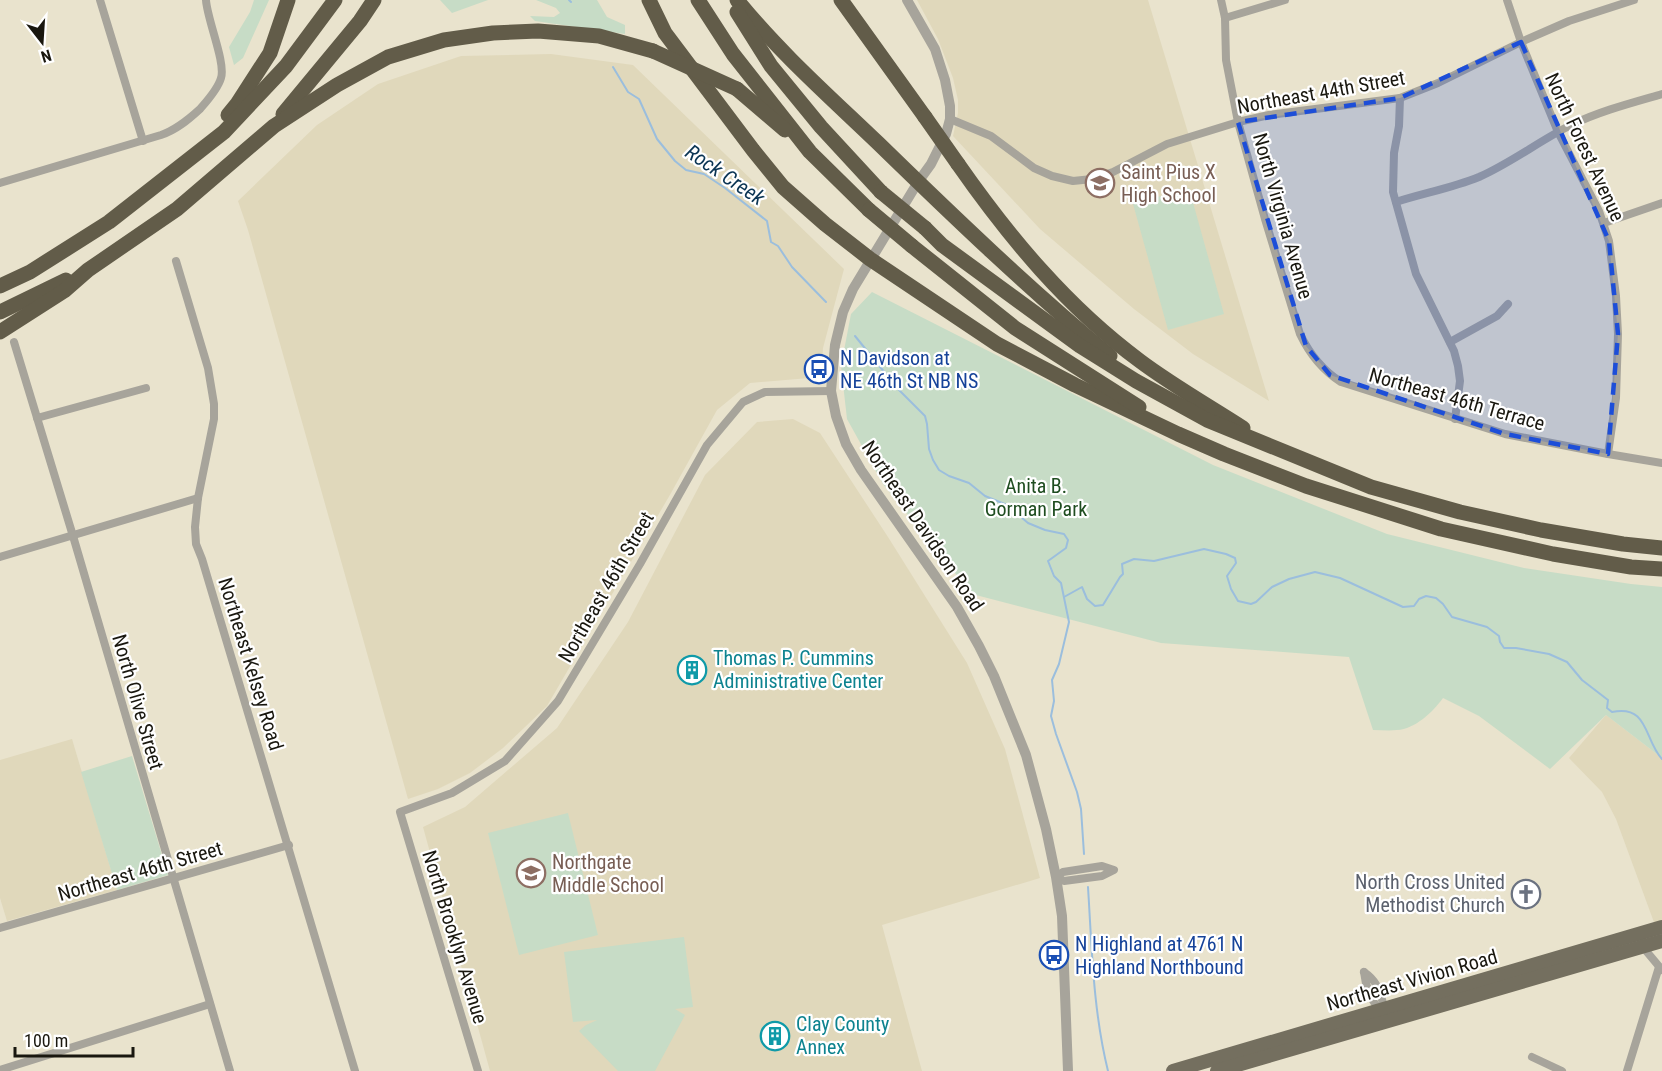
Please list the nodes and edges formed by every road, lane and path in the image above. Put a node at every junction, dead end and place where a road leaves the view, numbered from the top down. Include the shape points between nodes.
1 (100, 0) edge
2 (206, 0) edge
3 (288, 0) edge
4 (335, 0) edge
5 (374, 0) edge
6 (649, 0) edge
7 (698, 0) edge
8 (730, 0) edge
9 (737, 0) edge
10 (841, 0) edge
11 (907, 0) edge
12 (1221, 0) edge
13 (1286, 0) edge
14 (1508, 0) edge
15 (1634, 0) edge
16 (1225, 18) junction
17 (1521, 42) junction
18 (1662, 94) edge
19 (1400, 98) junction
20 (950, 119) junction
21 (1238, 122) junction
22 (274, 126) junction
23 (1558, 132) junction
24 (143, 141) junction
25 (810, 152) junction
26 (188, 160) junction
27 (918, 182) junction
28 (0, 183) edge
29 (1396, 202) junction
30 (1662, 203) edge
31 (1604, 224) junction
32 (870, 259) junction
33 (176, 261) dead end
34 (88, 270) junction
35 (30, 272) junction
36 (0, 280) edge
37 (0, 286) edge
38 (1508, 304) dead end
39 (0, 312) edge
40 (0, 332) edge
41 (14, 342) dead end
42 (1450, 342) junction
43 (1320, 366) joint
44 (1136, 381) junction
45 (146, 388) dead end
46 (831, 391) junction
47 (37, 418) junction
48 (1455, 419) junction
49 (1179, 434) junction
50 (1274, 447) junction
51 (1608, 454) junction
52 (1662, 463) edge
53 (198, 498) junction
54 (73, 536) junction
55 (1662, 548) edge
56 (0, 557) edge
57 (1662, 569) edge
58 (400, 813) joint
59 (289, 845) junction
60 (1056, 877) junction
61 (173, 879) junction
62 (1662, 927) edge
63 (0, 928) edge
64 (1643, 939) junction
65 (1662, 941) edge
66 (1660, 969) edge
67 (1457, 987) junction
68 (210, 1004) junction
69 (1447, 1004) junction
70 (1383, 1016) junction
71 (1532, 1057) dead end
72 (0, 1070) edge
73 (230, 1071) edge
74 (355, 1071) edge
75 (477, 1071) edge
76 (1068, 1071) edge
77 (1173, 1071) edge
78 (1217, 1071) edge
79 (1562, 1071) edge
80 (1627, 1071) edge

1 - 24 street
2 - 24 street via 222,77 192,116 172,131
3 - 26 highway via 270,52 237,104
4 - 26 highway via 286,66 224,132
5 - 22 highway
6 - 32 highway via 665,33 783,187
7 - 25 highway via 733,54
8 - 44 highway, bridge via 771,66 881,192 942,245 1080,346
9 - 27 highway via 777,45
10 - 50 highway, bridge via 1014,241 1073,303 1140,361
11 - 20 street, Northeast Davidson Road via 935,49 945,80
12 - 16 street, North Virginia Avenue
13 - 16 street
14 - 17 street, North Forest Avenue
15 - 17 street, Northeast 44th Street
16 - 21 street, North Virginia Avenue via 1226,60
17 - 19 street, Northeast 44th Street
17 - 23 street, North Forest Avenue
18 - 23 street via 1608,110
19 - 21 street, Northeast 44th Street via 1269,114
19 - 29 street via 1394,153
20 - 21 street, Northeast 44th Street via 991,136 1034,168 1073,180 1101,177 1167,144
20 - 27 street, Northeast Davidson Road via 931,164
21 - 43 street, North Virginia Avenue via 1300,334
22 - 25 highway, bridge via 388,57 444,40 538,32 599,36 653,51 737,89
22 - 34 highway via 177,209
23 - 29 street via 1477,178
23 - 31 street, North Forest Avenue
24 - 28 street
25 - 49 highway, bridge via 869,210 1015,328
26 - 35 highway via 109,222
27 - 32 street, Northeast Davidson Road
27 - 44 highway
29 - 42 street via 1416,274
30 - 31 street
31 - 51 street, North Forest Avenue via 1613,258 1618,334 1616,398
32 - 46 street, Northeast Davidson Road via 843,312
32 - 49 highway via 997,344
33 - 53 street, Northeast Kelsey Road via 208,368 214,404
34 - 39 highway
34 - 40 highway via 64,291
35 - 36 highway
35 - 37 highway
38 - 42 street via 1497,316
41 - 47 street, North Olive Street
42 - 48 street via 1460,381
43 - 48 street, Northeast 46th Terrace via 1341,382
44 - 50 highway via 1207,420
45 - 47 street
46 - 58 street, Northeast 46th Street via 765,392 743,402 707,445 558,701 506,761 452,793
46 - 60 street, Northeast Davidson Road via 836,416 861,470 957,607 994,676 1026,754
47 - 54 street, North Olive Street
48 - 51 street, Northeast 46th Terrace via 1505,434
49 - 57 highway via 1306,486 1441,529 1553,554
50 - 55 highway via 1371,487 1460,512 1540,530
51 - 52 street, Northeast 46th Terrace
53 - 54 street
53 - 59 street, Northeast Kelsey Road via 196,544
54 - 56 street
54 - 61 street, North Olive Street
58 - 75 street, North Brooklyn Avenue
59 - 61 street, Northeast 46th Street
59 - 74 street, Northeast Kelsey Road
60 - 60 street via 1064,881 1102,876 1114,870 1102,866 1063,872
60 - 76 street, Northeast Davidson Road via 1062,916
61 - 63 street, Northeast 46th Street
61 - 68 street, North Olive Street
62 - 64 main road, Northeast Vivion Road
64 - 65 main road, Northeast Vivion Road
64 - 66 street
64 - 67 main road, Northeast Vivion Road
64 - 69 main road, Northeast Vivion Road
66 - 80 street
67 - 69 main road
67 - 70 main road, Northeast Vivion Road
68 - 72 street
68 - 73 street, North Olive Street
69 - 70 main road, Northeast Vivion Road
70 - 77 main road, Northeast Vivion Road
70 - 78 main road, Northeast Vivion Road
71 - 79 street

